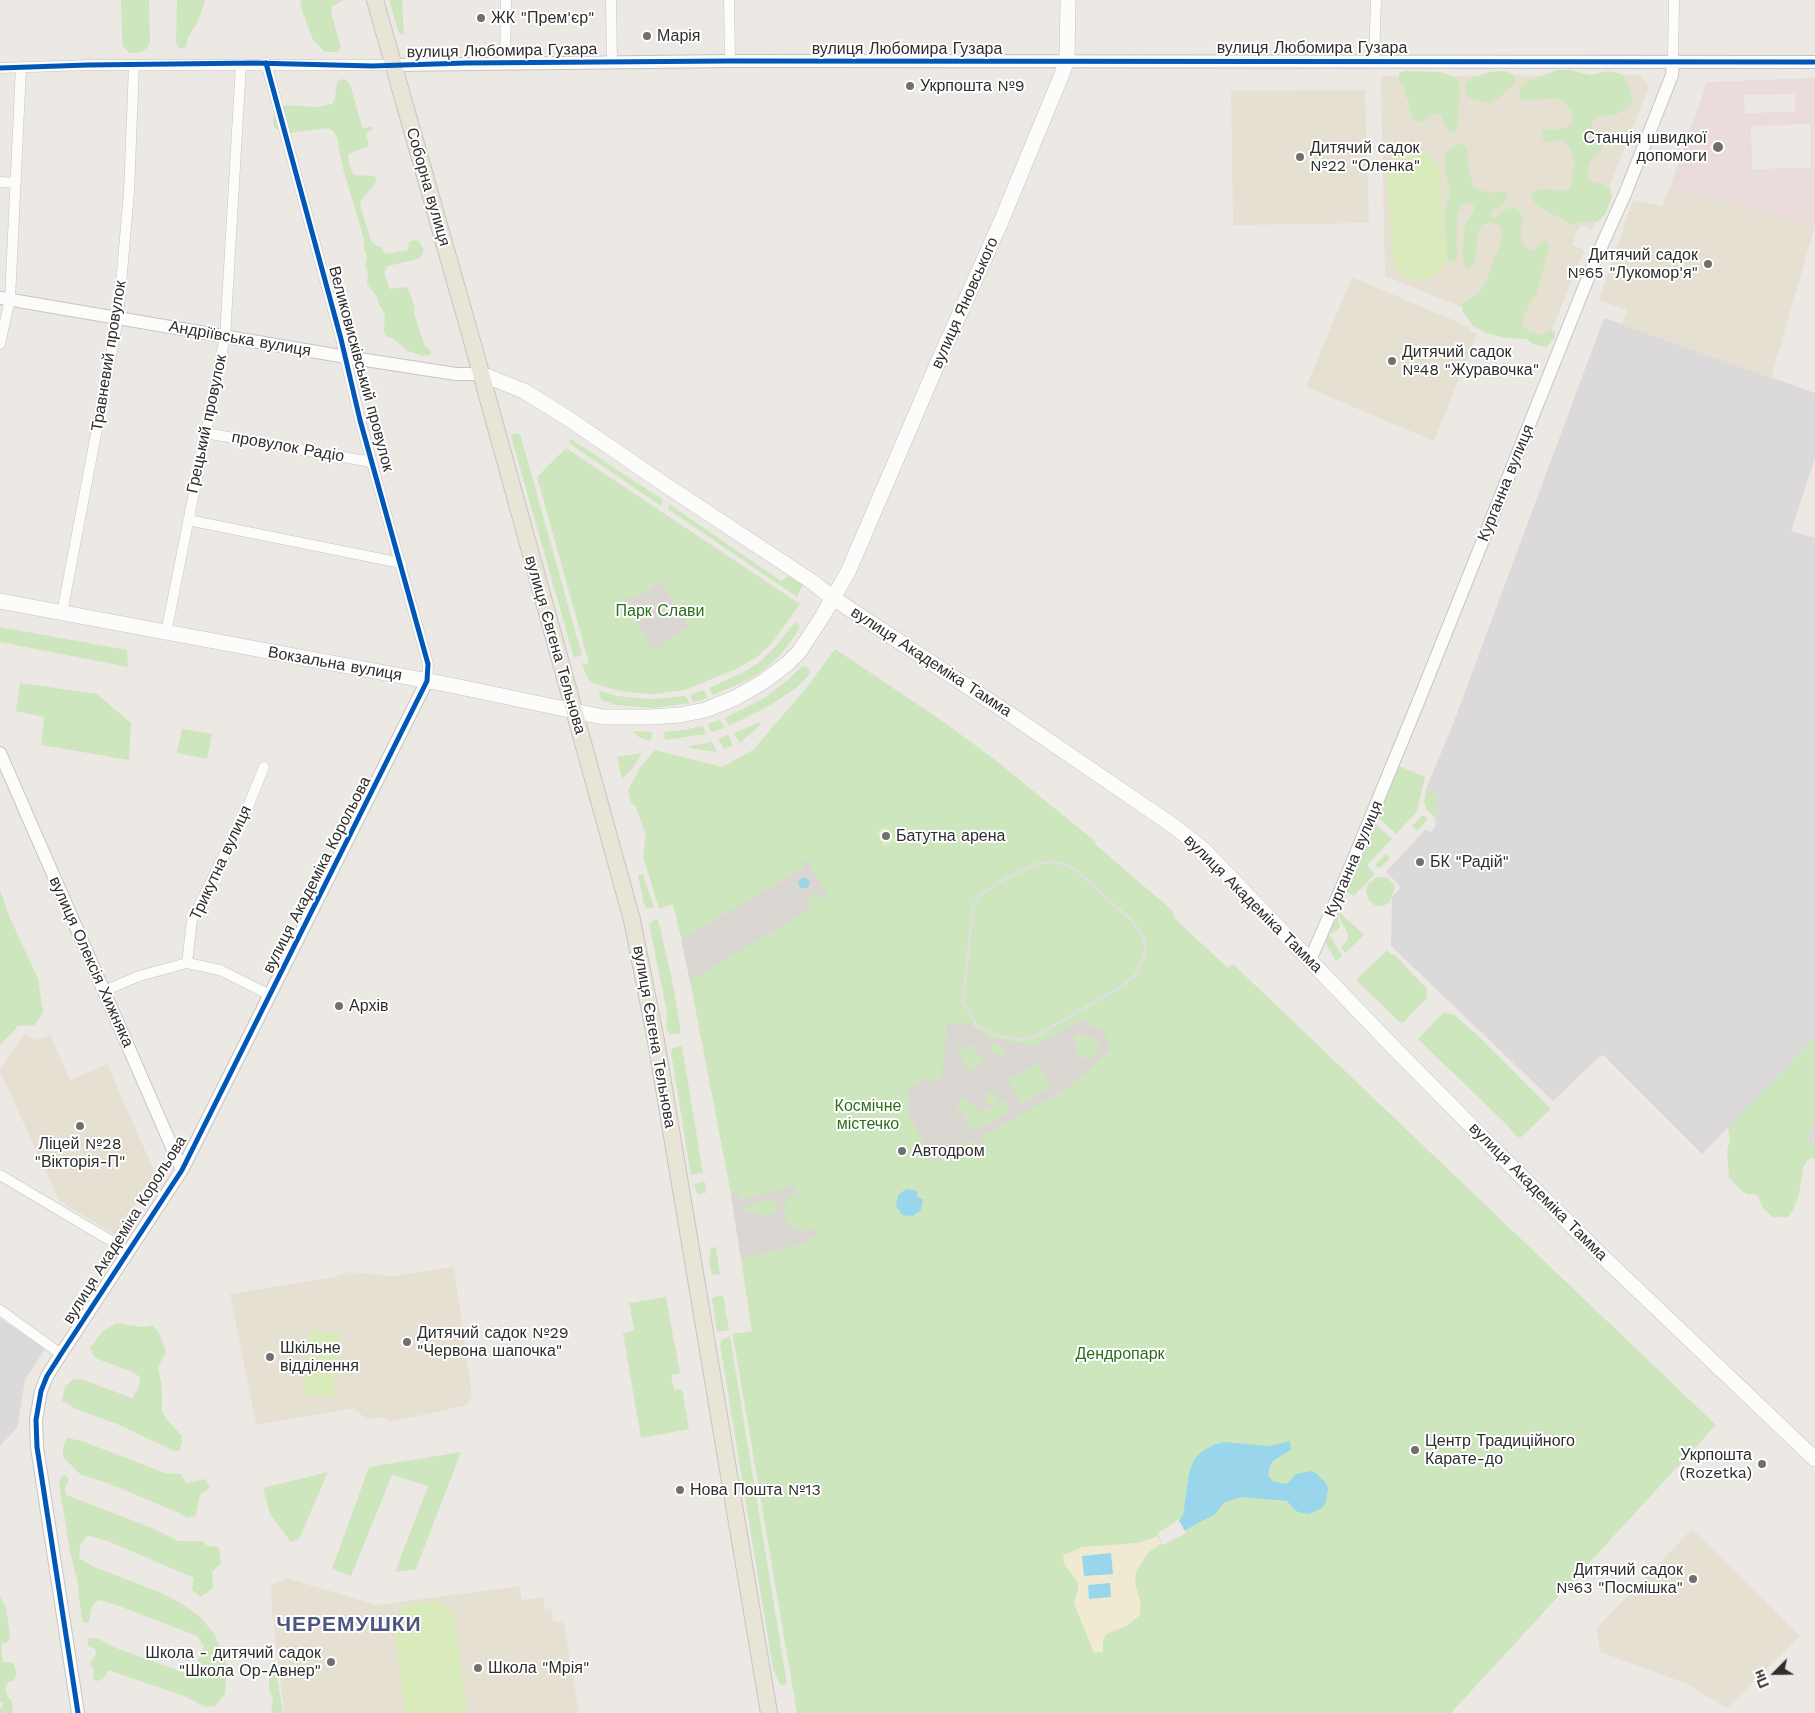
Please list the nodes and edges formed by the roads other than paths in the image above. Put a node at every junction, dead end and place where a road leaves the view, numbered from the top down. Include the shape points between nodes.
1 (375, 0) edge
2 (506, 0) edge
3 (611, 0) edge
4 (729, 0) edge
5 (1068, 0) edge
6 (1376, 0) edge
7 (1674, 0) edge
8 (1067, 60) junction
9 (1673, 60) junction
10 (730, 61) junction
11 (1374, 61) junction
12 (505, 62) junction
13 (612, 62) junction
14 (1815, 62) edge
15 (241, 64) junction
16 (266, 64) junction
17 (134, 65) junction
18 (392, 65) junction
19 (21, 67) junction
20 (0, 68) edge
21 (0, 182) edge
22 (16, 183) junction
23 (5, 298) edge
24 (118, 318) junction
25 (225, 337) junction
26 (0, 344) edge
27 (346, 357) junction
28 (481, 374) junction
29 (205, 433) junction
30 (372, 462) junction
31 (188, 520) junction
32 (401, 563) junction
33 (833, 598) junction
34 (0, 601) edge
35 (62, 613) junction
36 (166, 633) junction
37 (427, 681) junction
38 (574, 711) junction
39 (0, 753) edge
40 (264, 767) dead end
41 (1310, 960) junction
42 (187, 963) junction
43 (104, 991) junction
44 (270, 995) junction
45 (182, 1170) junction
46 (0, 1175) edge
47 (128, 1252) junction
48 (0, 1310) edge
49 (61, 1354) junction
50 (1815, 1459) edge
51 (78, 1713) edge
52 (770, 1713) edge

1 - 18 main road, Соборна вулиця
2 - 12 street
3 - 13 street
4 - 10 street
5 - 8 main road, вулиця Яновського
6 - 11 street
7 - 9 street, Курганна вулиця
8 - 10 street, вулиця Любомира Гузара
8 - 11 street, вулиця Любомира Гузара
8 - 33 main road, вулиця Яновського via 1000,224 848,572
9 - 11 street, вулиця Любомира Гузара
9 - 14 street, вулиця Любомира Гузара
9 - 41 street, Курганна вулиця via 1672,75 1625,194 1596,258 1349,872
10 - 13 street, вулиця Любомира Гузара
12 - 13 street, вулиця Любомира Гузара
12 - 18 street, вулиця Любомира Гузара
15 - 16 street, вулиця Любомира Гузара
15 - 17 street, вулиця Любомира Гузара
15 - 25 street, Грецький провулок
16 - 18 street, вулиця Любомира Гузара
16 - 27 street, Великовисківський провулок
17 - 19 street, вулиця Любомира Гузара
17 - 24 street, Травневий провулок via 129,192
18 - 28 main road, Соборна вулиця
19 - 20 street, вулиця Любомира Гузара
19 - 22 street
21 - 22 street
22 - 23 street
23 - 24 street, Андріївська вулиця
23 - 26 street
24 - 25 street, Андріївська вулиця
24 - 35 street, Травневий провулок
25 - 27 street, Андріївська вулиця
25 - 29 street, Грецький провулок
27 - 28 street, Андріївська вулиця via 456,374
27 - 30 street, Великовисківський провулок
28 - 33 main road, вулиця Академіка Тамма via 524,391 566,417
28 - 38 main road, вулиця Євгена Тельнова
29 - 30 street, провулок Радіо
29 - 31 street, Грецький провулок
30 - 32 street, Великовисківський провулок
31 - 32 street
31 - 36 street, Грецький провулок
32 - 37 street, Великовисківський провулок via 428,664
33 - 38 main road, Вокзальна вулиця via 799,652 763,682 735,698 705,710 680,715 603,717
33 - 41 main road, вулиця Академіка Тамма via 1172,825 1204,850
34 - 35 main road, Вокзальна вулиця
35 - 36 main road, Вокзальна вулиця
36 - 37 main road, Вокзальна вулиця
37 - 38 main road, Вокзальна вулиця
37 - 44 street, вулиця Академіка Корольова
38 - 52 main road, вулиця Євгена Тельнова via 632,920 656,1042
39 - 43 street, вулиця Олексія Хижняка
40 - 42 street, Трикутна вулиця via 247,809 192,920
41 - 50 main road, вулиця Академіка Тамма via 1601,1255
42 - 43 street via 139,976
42 - 44 street via 220,970
43 - 45 street, вулиця Олексія Хижняка
44 - 45 street, вулиця Академіка Корольова
45 - 47 street, вулиця Академіка Корольова
46 - 47 street
47 - 49 street, вулиця Академіка Корольова
48 - 49 street
49 - 51 street, вулиця Академіка Корольова via 41,1391 36,1434

